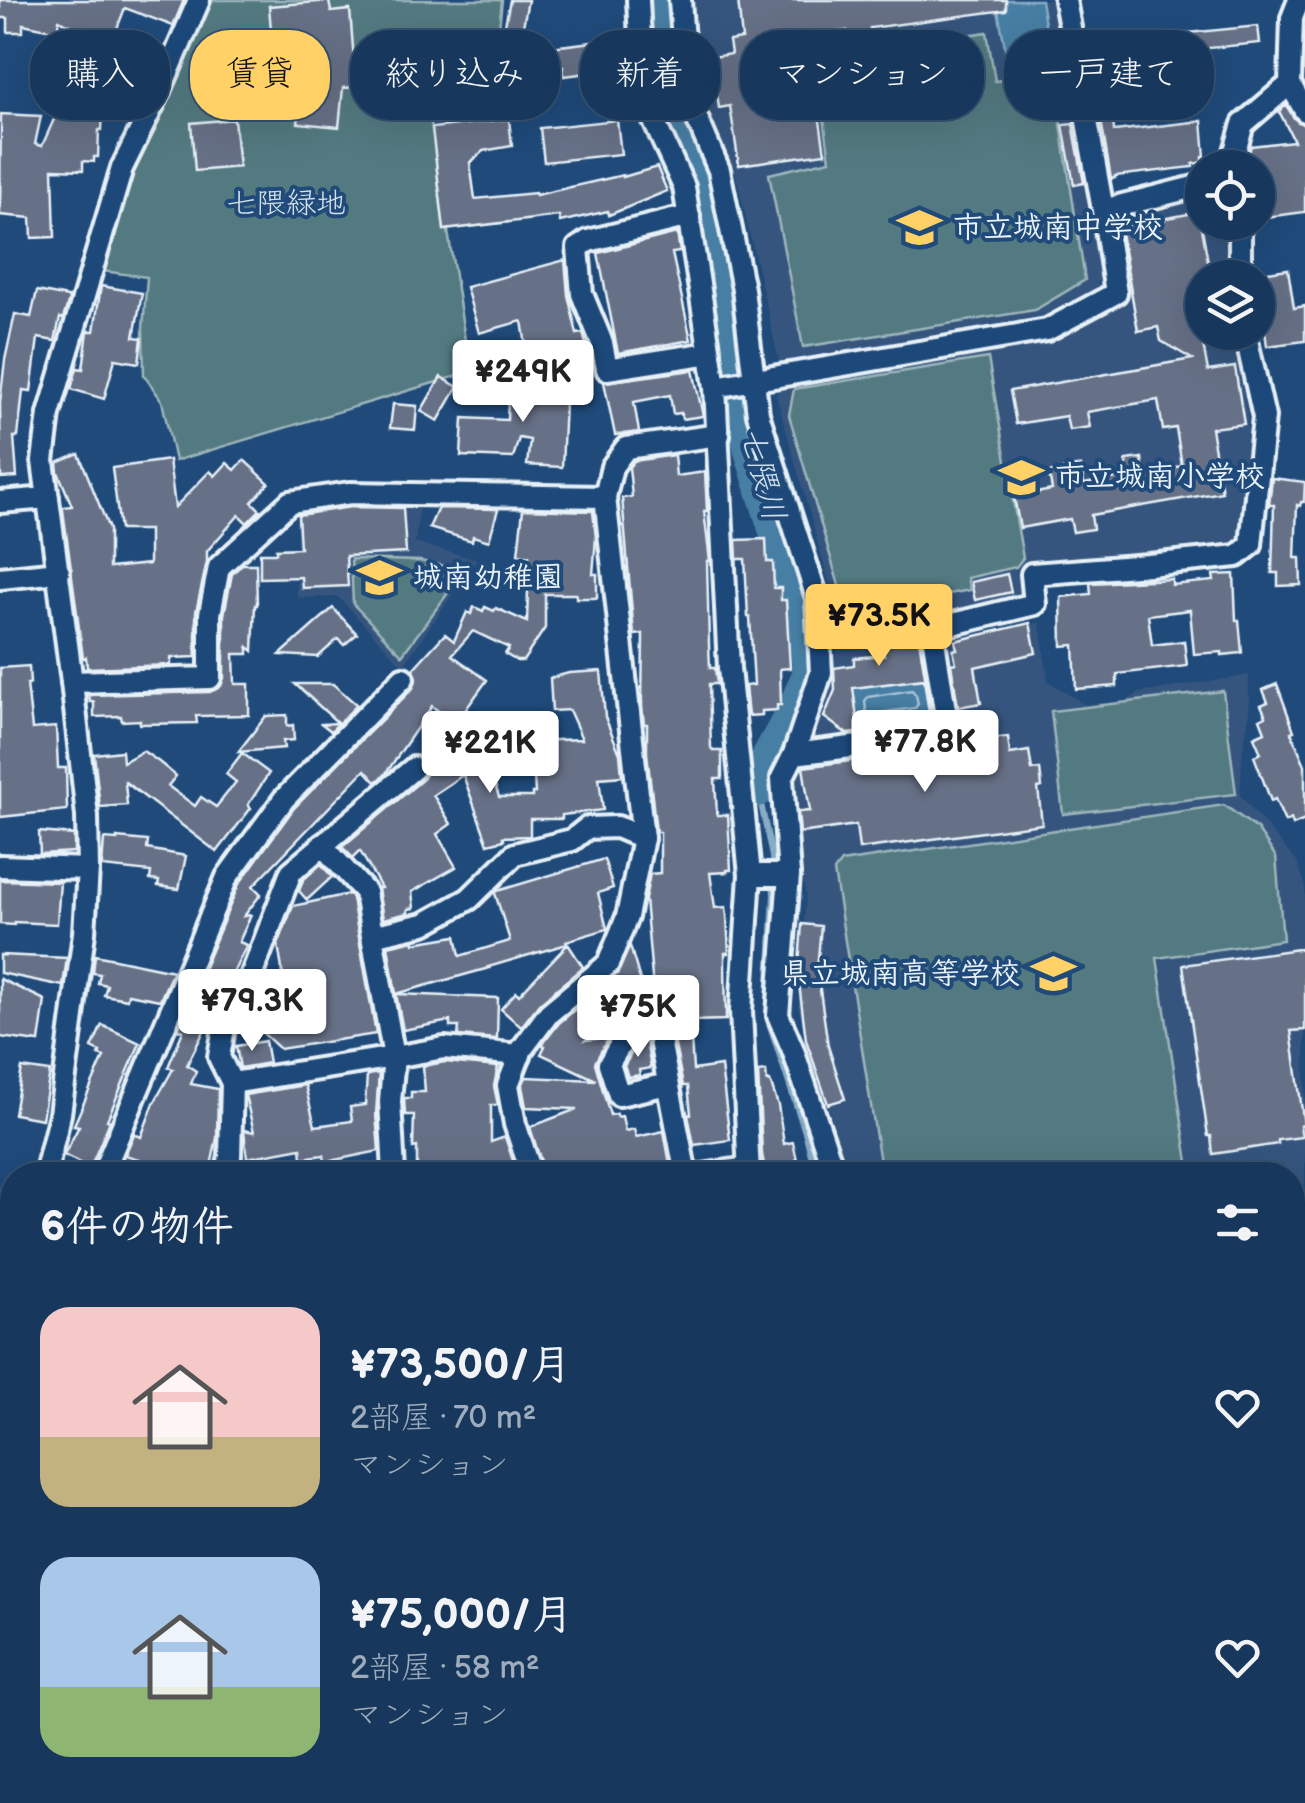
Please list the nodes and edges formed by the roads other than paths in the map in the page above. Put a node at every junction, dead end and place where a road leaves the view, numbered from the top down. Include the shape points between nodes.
1 (199, 0) edge
2 (638, 0) edge
3 (680, 0) edge
4 (1065, 0) edge
5 (1299, 0) edge
6 (1299, 95) edge
7 (1235, 150) edge
8 (1185, 189) edge
9 (1103, 210) junction
10 (689, 216) junction
11 (1248, 350) edge
12 (710, 353) junction
13 (755, 380) junction
14 (715, 387) junction
15 (719, 434) junction
16 (605, 497) junction
17 (48, 498) junction
18 (0, 502) edge
19 (58, 572) junction
20 (0, 578) edge
21 (403, 678) dead end
22 (72, 682) junction
23 (794, 754) junction
24 (414, 768) dead end
25 (643, 838) junction
26 (322, 845) junction
27 (0, 866) edge
28 (88, 869) junction
29 (770, 875) junction
30 (372, 936) junction
31 (520, 1055) junction
32 (394, 1057) junction
33 (232, 1084) junction
34 (668, 1084) dead end
35 (48, 1162) edge
36 (107, 1162) edge
37 (229, 1162) edge
38 (393, 1162) edge
39 (528, 1162) edge
40 (683, 1162) edge
41 (748, 1162) edge
42 (830, 1162) edge

1 - 17 street via 122,168 49,414 43,460
2 - 10 street via 644,97 684,188
3 - 13 street via 687,95 719,170
4 - 9 street
5 - 6 street via 1292,18
6 - 7 street via 1243,124
8 - 9 street
9 - 13 street via 1116,294 1047,330
10 - 12 street
10 - 12 street via 578,248 582,294 606,369
11 - 23 street via 1264,417 1251,545 1237,556 1032,574 1035,604 932,629 949,735
12 - 14 street
13 - 14 street
13 - 23 street via 758,414 817,598 821,673
14 - 15 street
15 - 16 street via 626,448 612,467
15 - 29 street via 730,668
16 - 22 street via 350,493 290,502 219,567 210,614 210,678
16 - 25 street
17 - 18 street
17 - 19 street
19 - 20 street
19 - 22 street
21 - 36 street via 284,799 227,877
22 - 28 street
23 - 29 street via 782,778
24 - 26 street
25 - 30 street via 617,826 587,828 572,840 515,854 469,899 424,924
25 - 31 street via 627,917 608,964 549,1014
26 - 30 street via 365,892
26 - 33 street via 291,872 250,979 226,1016 219,1057
27 - 28 street
28 - 35 street via 60,1114
29 - 41 street via 740,1010
29 - 42 street via 778,1015
30 - 32 street
31 - 32 street via 444,1048
31 - 39 street via 508,1085
32 - 33 street
32 - 38 street
33 - 37 street
34 - 40 street

